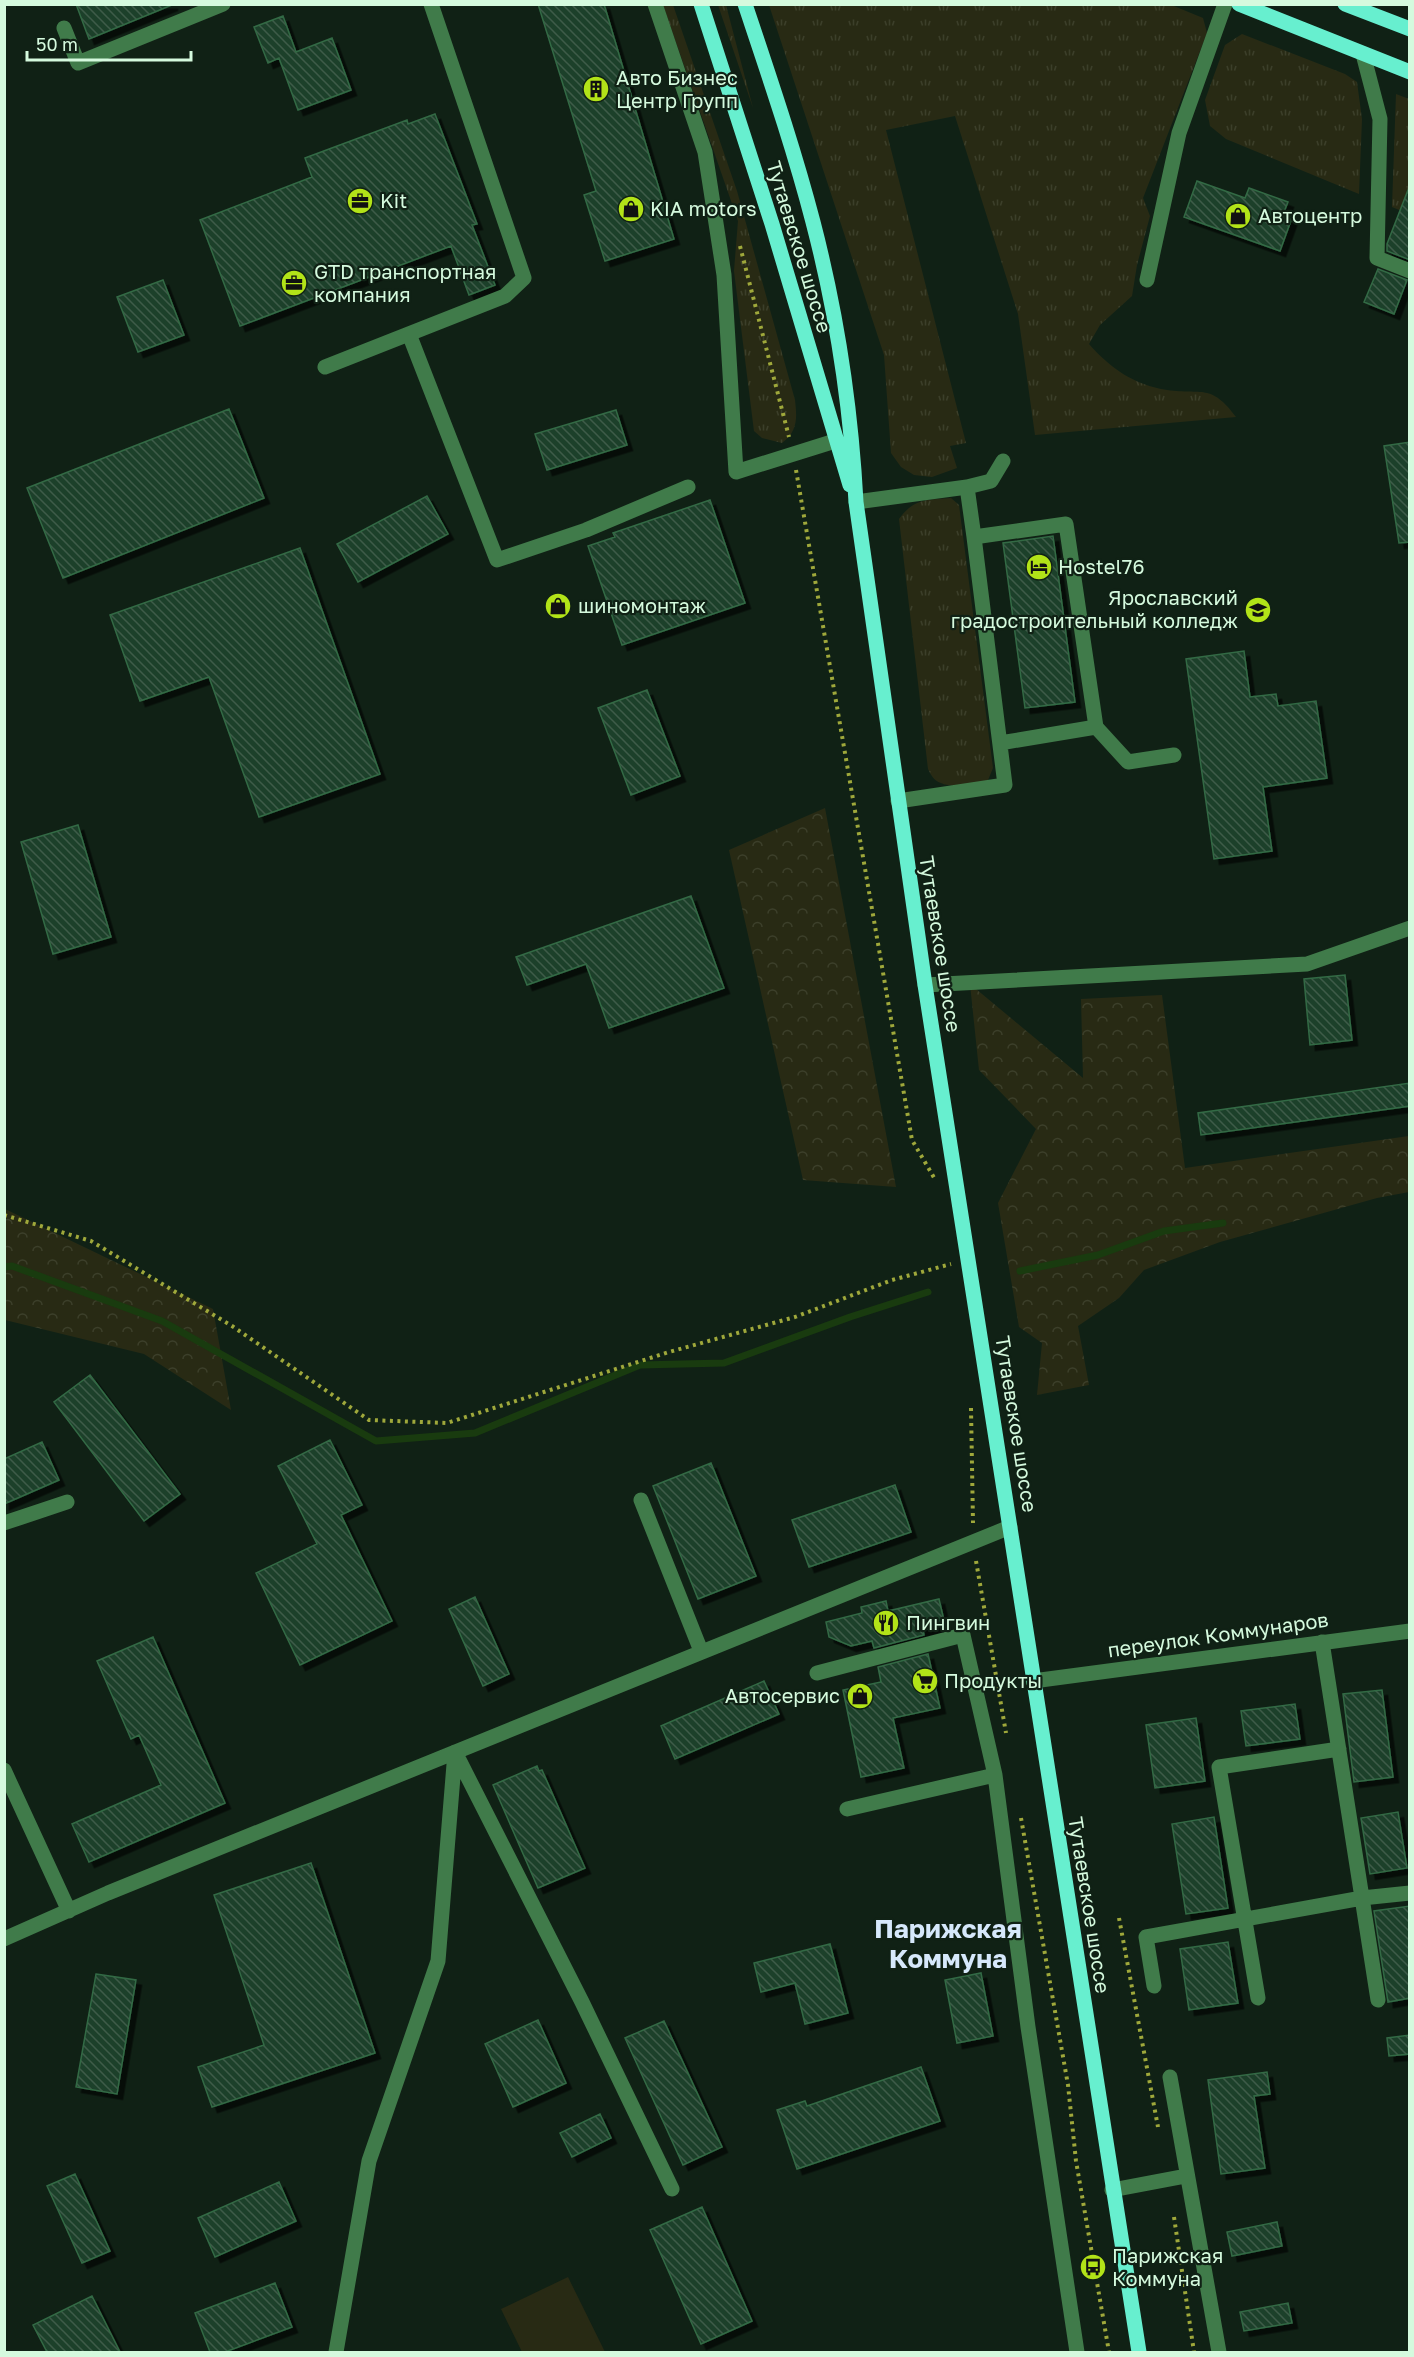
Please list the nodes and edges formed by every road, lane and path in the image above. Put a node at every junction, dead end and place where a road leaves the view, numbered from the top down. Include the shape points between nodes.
1 (223, 4) edge
2 (431, 4) edge
3 (655, 4) edge
4 (701, 4) edge
5 (745, 4) edge
6 (755, 4) edge
7 (1226, 4) edge
8 (1345, 4) edge
9 (1248, 6) edge
10 (64, 28) dead end
11 (1410, 29) edge
12 (754, 32) junction
13 (1363, 54) junction
14 (1410, 72) edge
15 (736, 236) dead end
16 (1410, 271) edge
17 (1147, 280) dead end
18 (410, 334) junction
19 (324, 367) dead end
20 (853, 436) junction
21 (835, 441) junction
22 (793, 453) junction
23 (1003, 460) dead end
24 (688, 487) dead end
25 (967, 487) junction
26 (856, 502) junction
27 (974, 537) junction
28 (1096, 727) junction
29 (1000, 743) junction
30 (1174, 755) dead end
31 (898, 801) junction
32 (1410, 928) edge
33 (925, 985) junction
34 (938, 1184) dead end
35 (4, 1215) edge
36 (948, 1253) dead end
37 (969, 1260) junction
38 (950, 1265) junction
39 (952, 1276) dead end
40 (971, 1398) dead end
41 (641, 1500) dead end
42 (68, 1502) dead end
43 (4, 1522) edge
44 (1010, 1527) junction
45 (973, 1542) junction
46 (1410, 1631) edge
47 (1322, 1642) junction
48 (701, 1651) junction
49 (817, 1673) dead end
50 (1033, 1682) junction
51 (1008, 1742) dead end
52 (1339, 1749) junction
53 (455, 1752) junction
54 (4, 1770) edge
55 (995, 1775) junction
56 (847, 1809) dead end
57 (1020, 1813) dead end
58 (1410, 1893) edge
59 (1362, 1898) junction
60 (69, 1911) junction
61 (1119, 1918) dead end
62 (1246, 1919) junction
63 (4, 1939) edge
64 (1154, 1986) dead end
65 (1258, 1998) dead end
66 (1378, 2000) dead end
67 (1170, 2077) dead end
68 (1160, 2135) dead end
69 (1186, 2176) junction
70 (672, 2189) dead end
71 (1112, 2190) junction
72 (1174, 2214) dead end
73 (336, 2352) edge
74 (1077, 2352) edge
75 (1109, 2352) edge
76 (1139, 2352) edge
77 (1194, 2352) edge
78 (1219, 2352) edge

1 - 10 street via 78,63
2 - 18 street via 524,278 505,296
3 - 22 street via 705,152 724,275 736,472
4 - 21 main road, Тутаевское шоссе via 772,224
5 - 12 main road, Тутаевское шоссе
6 - 12 main road
7 - 17 street via 1179,133
8 - 11 main road
9 - 13 main road
12 - 20 main road, Тутаевское шоссе via 813,223
13 - 14 main road
13 - 16 street via 1380,119 1377,258
15 - 22 path
18 - 19 street
18 - 24 street via 497,560 594,527
20 - 21 main road
20 - 26 main road, Тутаевское шоссе
21 - 22 street
21 - 26 main road, Тутаевское шоссе
22 - 34 path via 912,1140
23 - 25 street via 991,481
25 - 26 street
25 - 27 street
26 - 31 main road, Тутаевское шоссе
27 - 28 street via 1066,524
27 - 29 street
28 - 29 street
28 - 30 street via 1128,762
29 - 31 street via 1005,785
31 - 33 main road, Тутаевское шоссе
32 - 33 street via 1307,964
33 - 37 main road, Тутаевское шоссе
35 - 38 path via 91,1241 232,1326 369,1420 447,1423 669,1352 795,1317 892,1280
36 - 38 path
37 - 38 path
37 - 44 main road, Тутаевское шоссе
38 - 39 path
40 - 45 path
41 - 48 street
42 - 43 street
44 - 45 street
44 - 50 main road, Тутаевское шоссе
45 - 48 street
45 - 51 path
46 - 47 street, переулок Коммунаров
47 - 50 street, переулок Коммунаров
47 - 52 street
48 - 53 street
49 - 55 street via 963,1635
50 - 71 main road, Тутаевское шоссе
52 - 59 street
52 - 62 street via 1219,1767
53 - 60 street
53 - 70 street
53 - 73 street via 438,1961 369,2161
54 - 60 street
55 - 56 street
55 - 74 street
57 - 75 path via 1068,2085 1078,2172
58 - 59 street
59 - 62 street
59 - 66 street
60 - 63 street
61 - 68 path
62 - 64 street via 1146,1937
62 - 65 street
67 - 69 street
69 - 71 street
69 - 78 street
71 - 76 main road, Тутаевское шоссе
72 - 77 path

